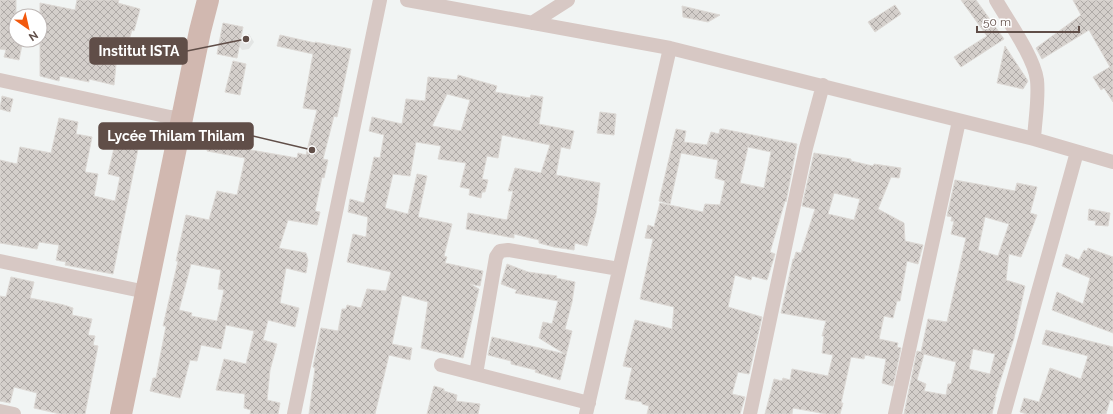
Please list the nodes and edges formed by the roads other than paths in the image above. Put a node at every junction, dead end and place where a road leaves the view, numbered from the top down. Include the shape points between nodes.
1 (193, 0) edge
2 (208, 0) edge
3 (380, 0) edge
4 (407, 0) edge
5 (568, 0) edge
6 (996, 0) edge
7 (532, 22) junction
8 (670, 48) junction
9 (0, 80) edge
10 (823, 85) junction
11 (176, 118) junction
12 (960, 121) junction
13 (1034, 139) junction
14 (1077, 152) junction
15 (1113, 162) edge
16 (0, 261) edge
17 (619, 269) junction
18 (140, 290) junction
19 (441, 365) dead end
20 (476, 374) junction
21 (588, 408) edge
22 (0, 411) edge
23 (14, 414) edge
24 (108, 414) edge
25 (121, 414) edge
26 (294, 414) edge
27 (750, 414) edge
28 (895, 414) edge
29 (1004, 414) edge

1 - 11 main road
2 - 11 main road
3 - 26 street
4 - 7 street
5 - 7 street
6 - 13 street via 1034,65 1037,98
7 - 8 street
8 - 10 street
8 - 17 street
9 - 11 street
10 - 12 street
10 - 27 street via 806,148
11 - 18 main road
12 - 13 street
12 - 28 street
13 - 14 street
14 - 15 street
14 - 29 street
16 - 18 street
17 - 20 street via 508,250 500,251 496,256
17 - 21 street
18 - 24 main road
18 - 25 main road
19 - 20 street
20 - 21 street
22 - 23 street

